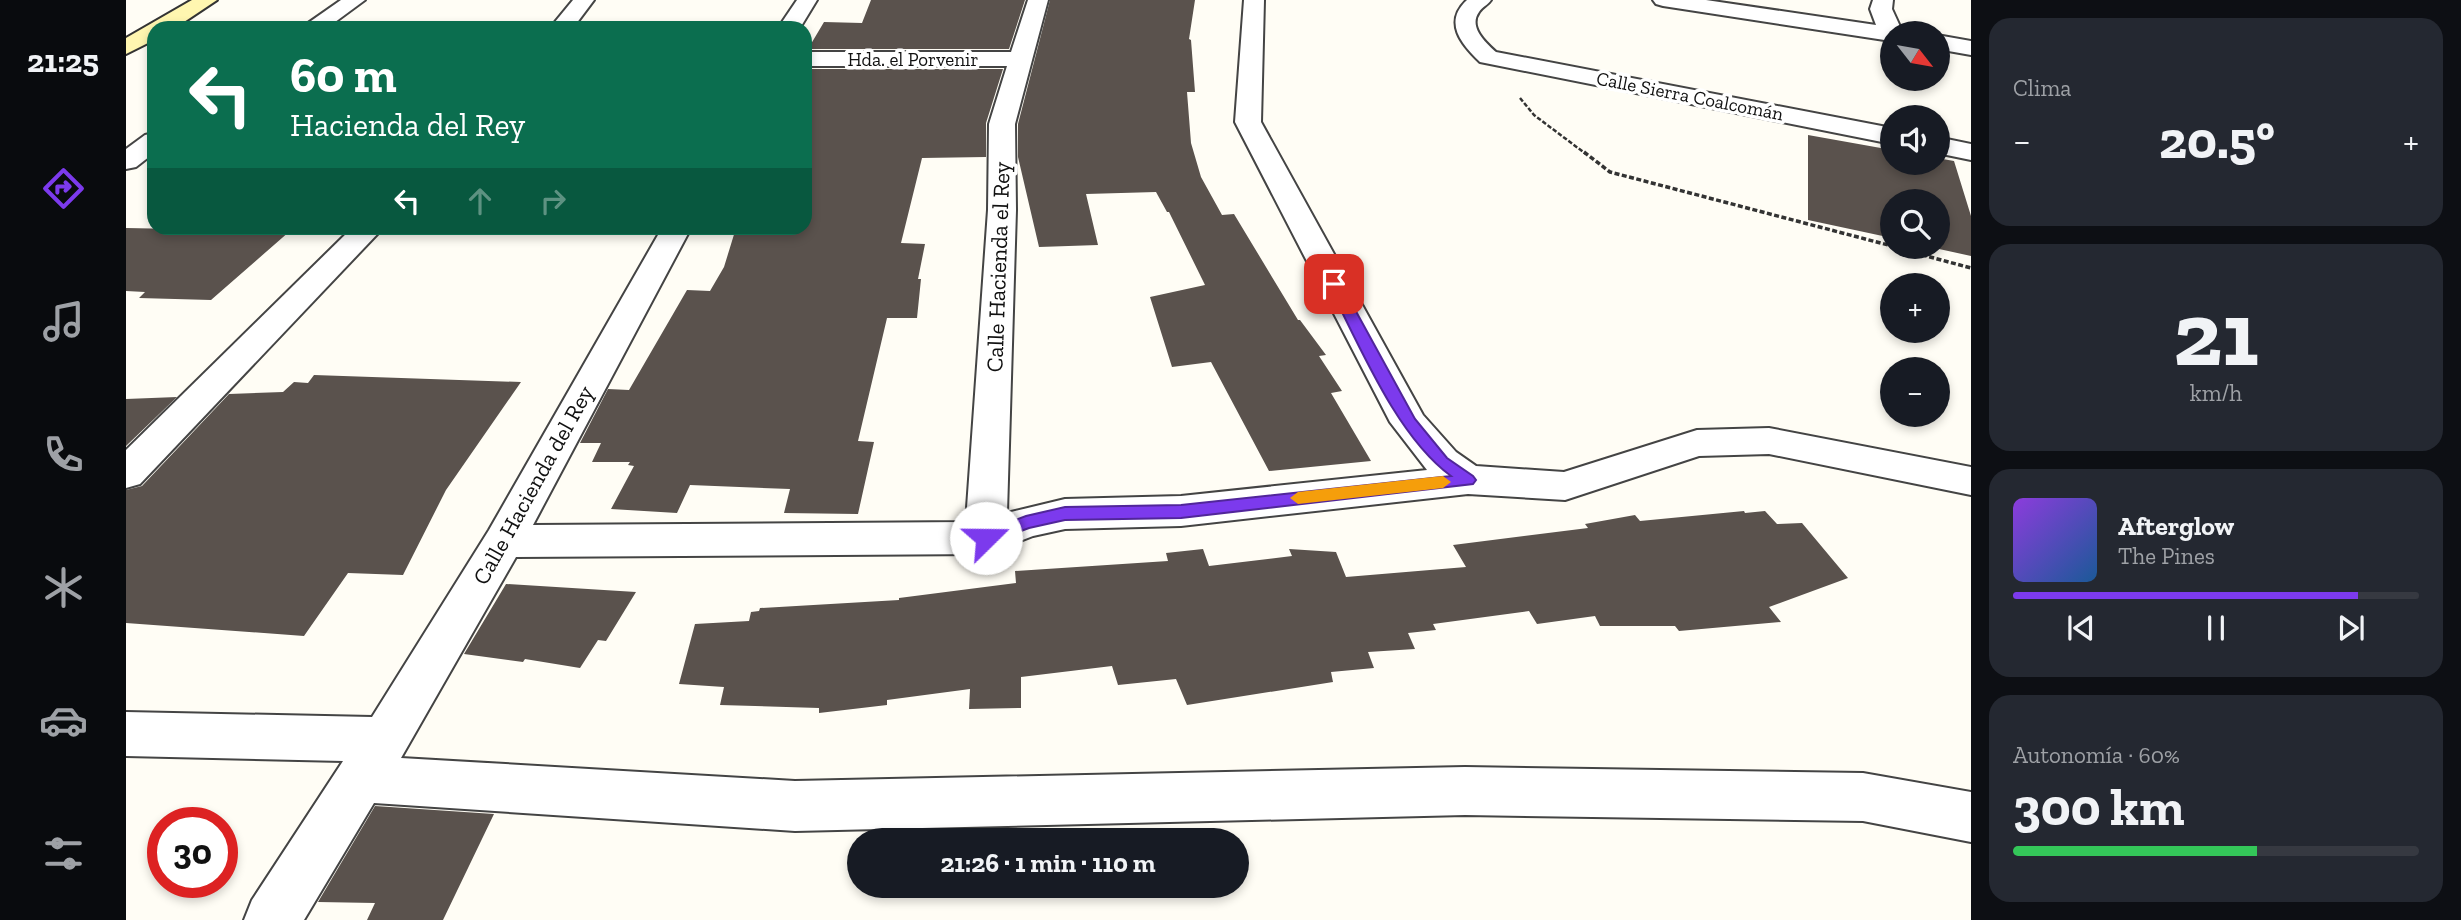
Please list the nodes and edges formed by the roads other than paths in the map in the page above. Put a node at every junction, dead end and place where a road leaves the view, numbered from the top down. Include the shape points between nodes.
1 (207, 0) edge
2 (355, 0) edge
3 (584, 0) edge
4 (807, 0) edge
5 (1038, 0) edge
6 (1254, 0) edge
7 (1481, 0) edge
8 (1663, 0) edge
9 (1883, 0) edge
10 (171, 21) edge
11 (323, 21) edge
12 (567, 21) edge
13 (794, 21) edge
14 (1886, 21) edge
15 (1880, 32) edge
16 (1950, 44) edge
17 (1971, 48) edge
18 (812, 59) edge
19 (1020, 60) junction
20 (1880, 134) edge
21 (147, 146) edge
22 (1950, 148) edge
23 (1971, 152) edge
24 (126, 161) edge
25 (361, 235) edge
26 (672, 235) edge
27 (126, 474) edge
28 (1468, 480) junction
29 (1971, 481) edge
30 (986, 538) junction
31 (504, 541) junction
32 (126, 734) edge
33 (373, 759) junction
34 (1971, 817) edge
35 (272, 920) edge

1 - 10 street
2 - 11 street
3 - 12 street
4 - 13 street
5 - 19 street, Calle Hacienda el Rey
6 - 28 street via 1248,122 1409,422 1442,462
7 - 20 street, Calle Sierra Coalcomán via 1471,6 1465,22 1468,39 1488,57
8 - 15 street
9 - 14 street
16 - 17 street
18 - 19 street, Hda. el Porvenir
19 - 30 street, Calle Hacienda el Rey via 1002,124 1002,224
21 - 24 street
22 - 23 street
25 - 27 street
26 - 31 street, Calle Hacienda del Rey
28 - 29 street via 1565,486 1697,443 1769,441
28 - 30 street via 1181,511 1065,514 1026,522
30 - 31 street
31 - 33 street, Calle Hacienda del Rey
32 - 33 street
33 - 34 street via 795,806 1465,791 1863,797
33 - 35 street, Calle Hacienda del Rey

